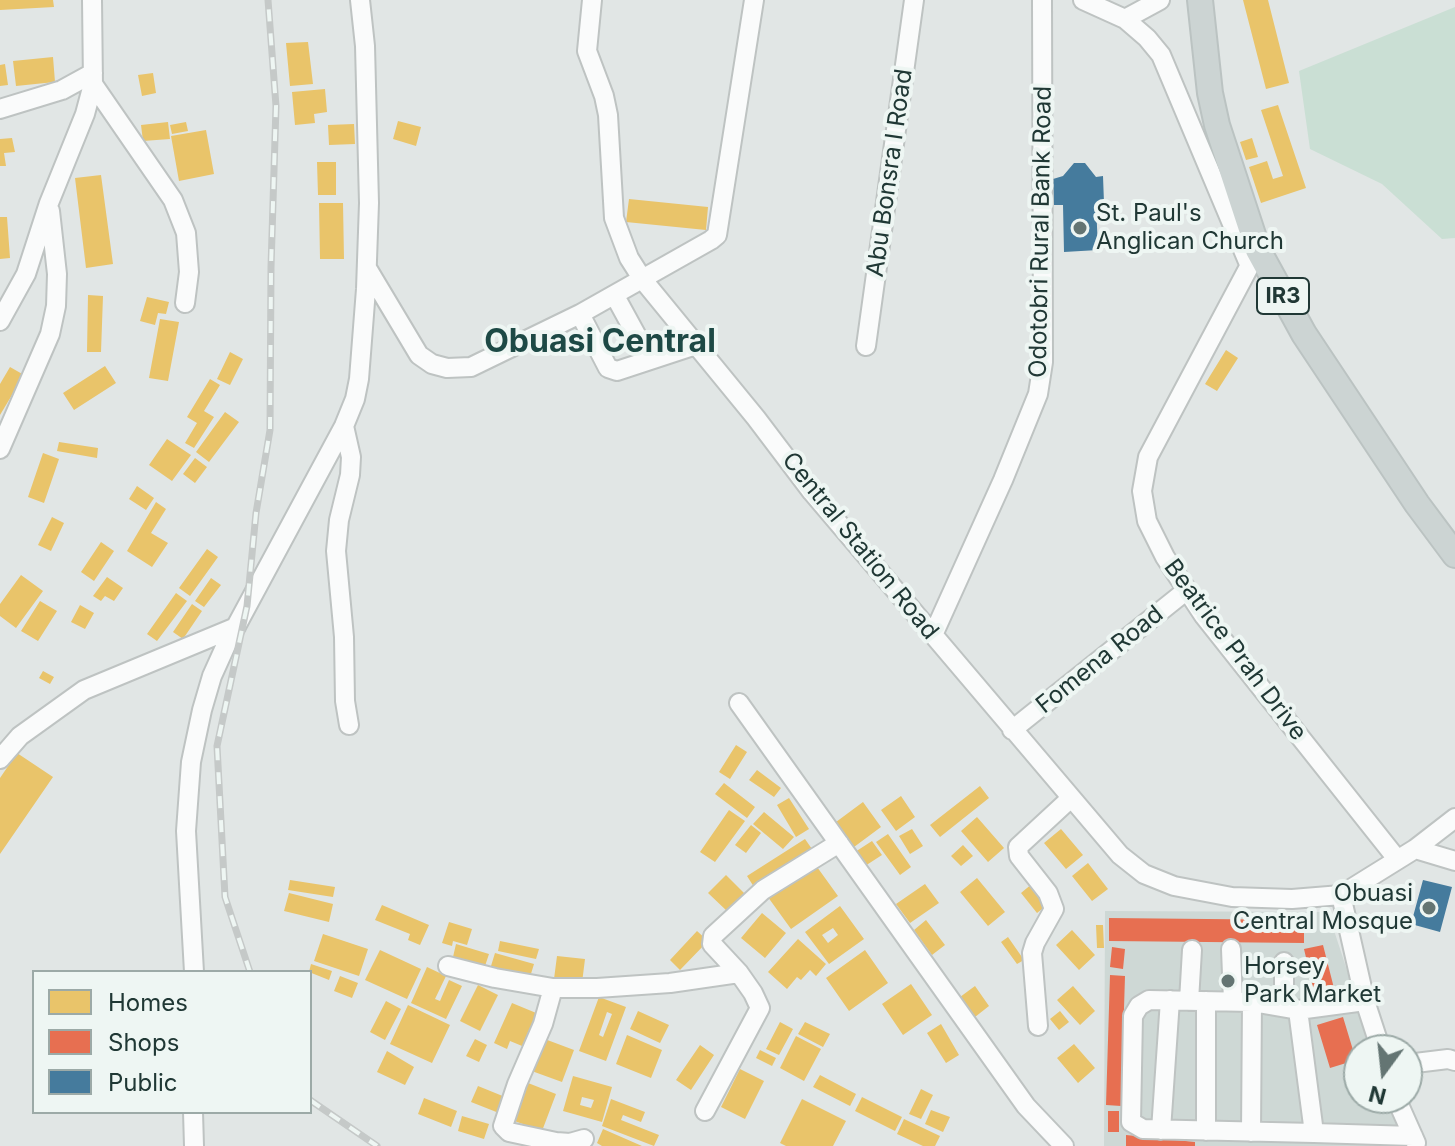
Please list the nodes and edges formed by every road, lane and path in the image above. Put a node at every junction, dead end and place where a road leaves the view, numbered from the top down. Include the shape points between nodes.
1 (92, 0) edge
2 (360, 0) edge
3 (592, 0) edge
4 (754, 0) edge
5 (914, 0) edge
6 (1042, 0) edge
7 (1160, 0) edge
8 (1200, 0) edge
9 (1091, 2) edge
10 (1125, 19) junction
11 (93, 78) junction
12 (0, 109) edge
13 (49, 203) junction
14 (1253, 257) junction
15 (367, 268) junction
16 (643, 280) junction
17 (615, 296) junction
18 (185, 303) dead end
19 (580, 314) junction
20 (0, 321) edge
21 (696, 345) junction
22 (866, 346) dead end
23 (650, 360) junction
24 (344, 426) junction
25 (0, 449) edge
26 (1455, 555) edge
27 (1187, 590) junction
28 (236, 627) junction
29 (933, 635) junction
30 (739, 703) dead end
31 (349, 725) dead end
32 (1012, 730) junction
33 (0, 759) edge
34 (1071, 798) junction
35 (1455, 818) edge
36 (839, 843) junction
37 (1415, 849) junction
38 (1397, 859) junction
39 (1455, 861) edge
40 (1341, 895) junction
41 (1231, 949) dead end
42 (1192, 950) dead end
43 (1284, 962) dead end
44 (448, 966) dead end
45 (194, 970) edge
46 (739, 973) junction
47 (553, 988) junction
48 (1170, 1000) junction
49 (1198, 1001) junction
50 (1365, 1001) junction
51 (1242, 1002) junction
52 (1291, 1008) junction
53 (1038, 1026) dead end
54 (1376, 1034) edge
55 (1455, 1061) edge
56 (1423, 1062) edge
57 (705, 1111) dead end
58 (193, 1114) edge
59 (1403, 1114) edge
60 (1161, 1130) junction
61 (1206, 1131) junction
62 (1251, 1132) junction
63 (1314, 1133) junction
64 (584, 1139) dead end
65 (1415, 1141) edge
66 (194, 1146) edge
67 (1064, 1146) edge

1 - 11 street
2 - 15 street
3 - 16 street, Central Station Road via 587,51 608,115 614,218
4 - 16 street via 717,235
5 - 22 street, Abu Bonsra I Road
6 - 29 street, Odotobri Rural Bank Road via 1043,362 1038,394
7 - 10 street
8 - 14 main road, IR3 via 1210,93
9 - 10 street
10 - 14 street via 1161,55
11 - 12 street
11 - 13 street via 80,127
11 - 18 street via 173,200 186,233
13 - 20 street via 26,274
13 - 25 street via 56,306 50,334
14 - 26 main road, IR3
14 - 27 street, Beatrice Prah Drive via 1148,457 1142,491 1147,521
15 - 19 street via 419,355 447,368 471,367
15 - 24 street via 359,379
16 - 17 street
16 - 21 street, Central Station Road
17 - 19 street
17 - 23 street
19 - 23 street via 608,368 617,371
21 - 23 street
21 - 29 street, Central Station Road
24 - 28 street
24 - 31 street via 350,466 336,551
27 - 32 street, Fomena Road
27 - 38 street, Beatrice Prah Drive
28 - 33 street via 84,690 20,736
28 - 45 street via 212,676 191,762 186,864
29 - 32 street, Central Station Road
30 - 36 street
32 - 34 street, Central Station Road
34 - 40 street, Central Station Road via 1120,855 1144,874 1174,886 1261,899
34 - 53 street via 1018,847 1054,909 1032,953
35 - 37 street
36 - 46 street via 763,890 713,936 712,944
36 - 67 street via 1026,1106
37 - 38 street
37 - 39 street
38 - 40 street
40 - 50 street
41 - 51 street
42 - 49 street
43 - 52 street
44 - 47 street
46 - 47 street via 670,983
46 - 57 street via 760,1008
47 - 64 street via 503,1126 509,1132 556,1142
48 - 49 street
48 - 60 street
48 - 60 street via 1149,1000 1133,1016 1131,1122
49 - 51 street
49 - 61 street
50 - 52 street
50 - 54 street
51 - 52 street
51 - 62 street
52 - 63 street
55 - 56 street
58 - 66 street
59 - 65 street
60 - 61 street
61 - 62 street
62 - 63 street
63 - 65 street

